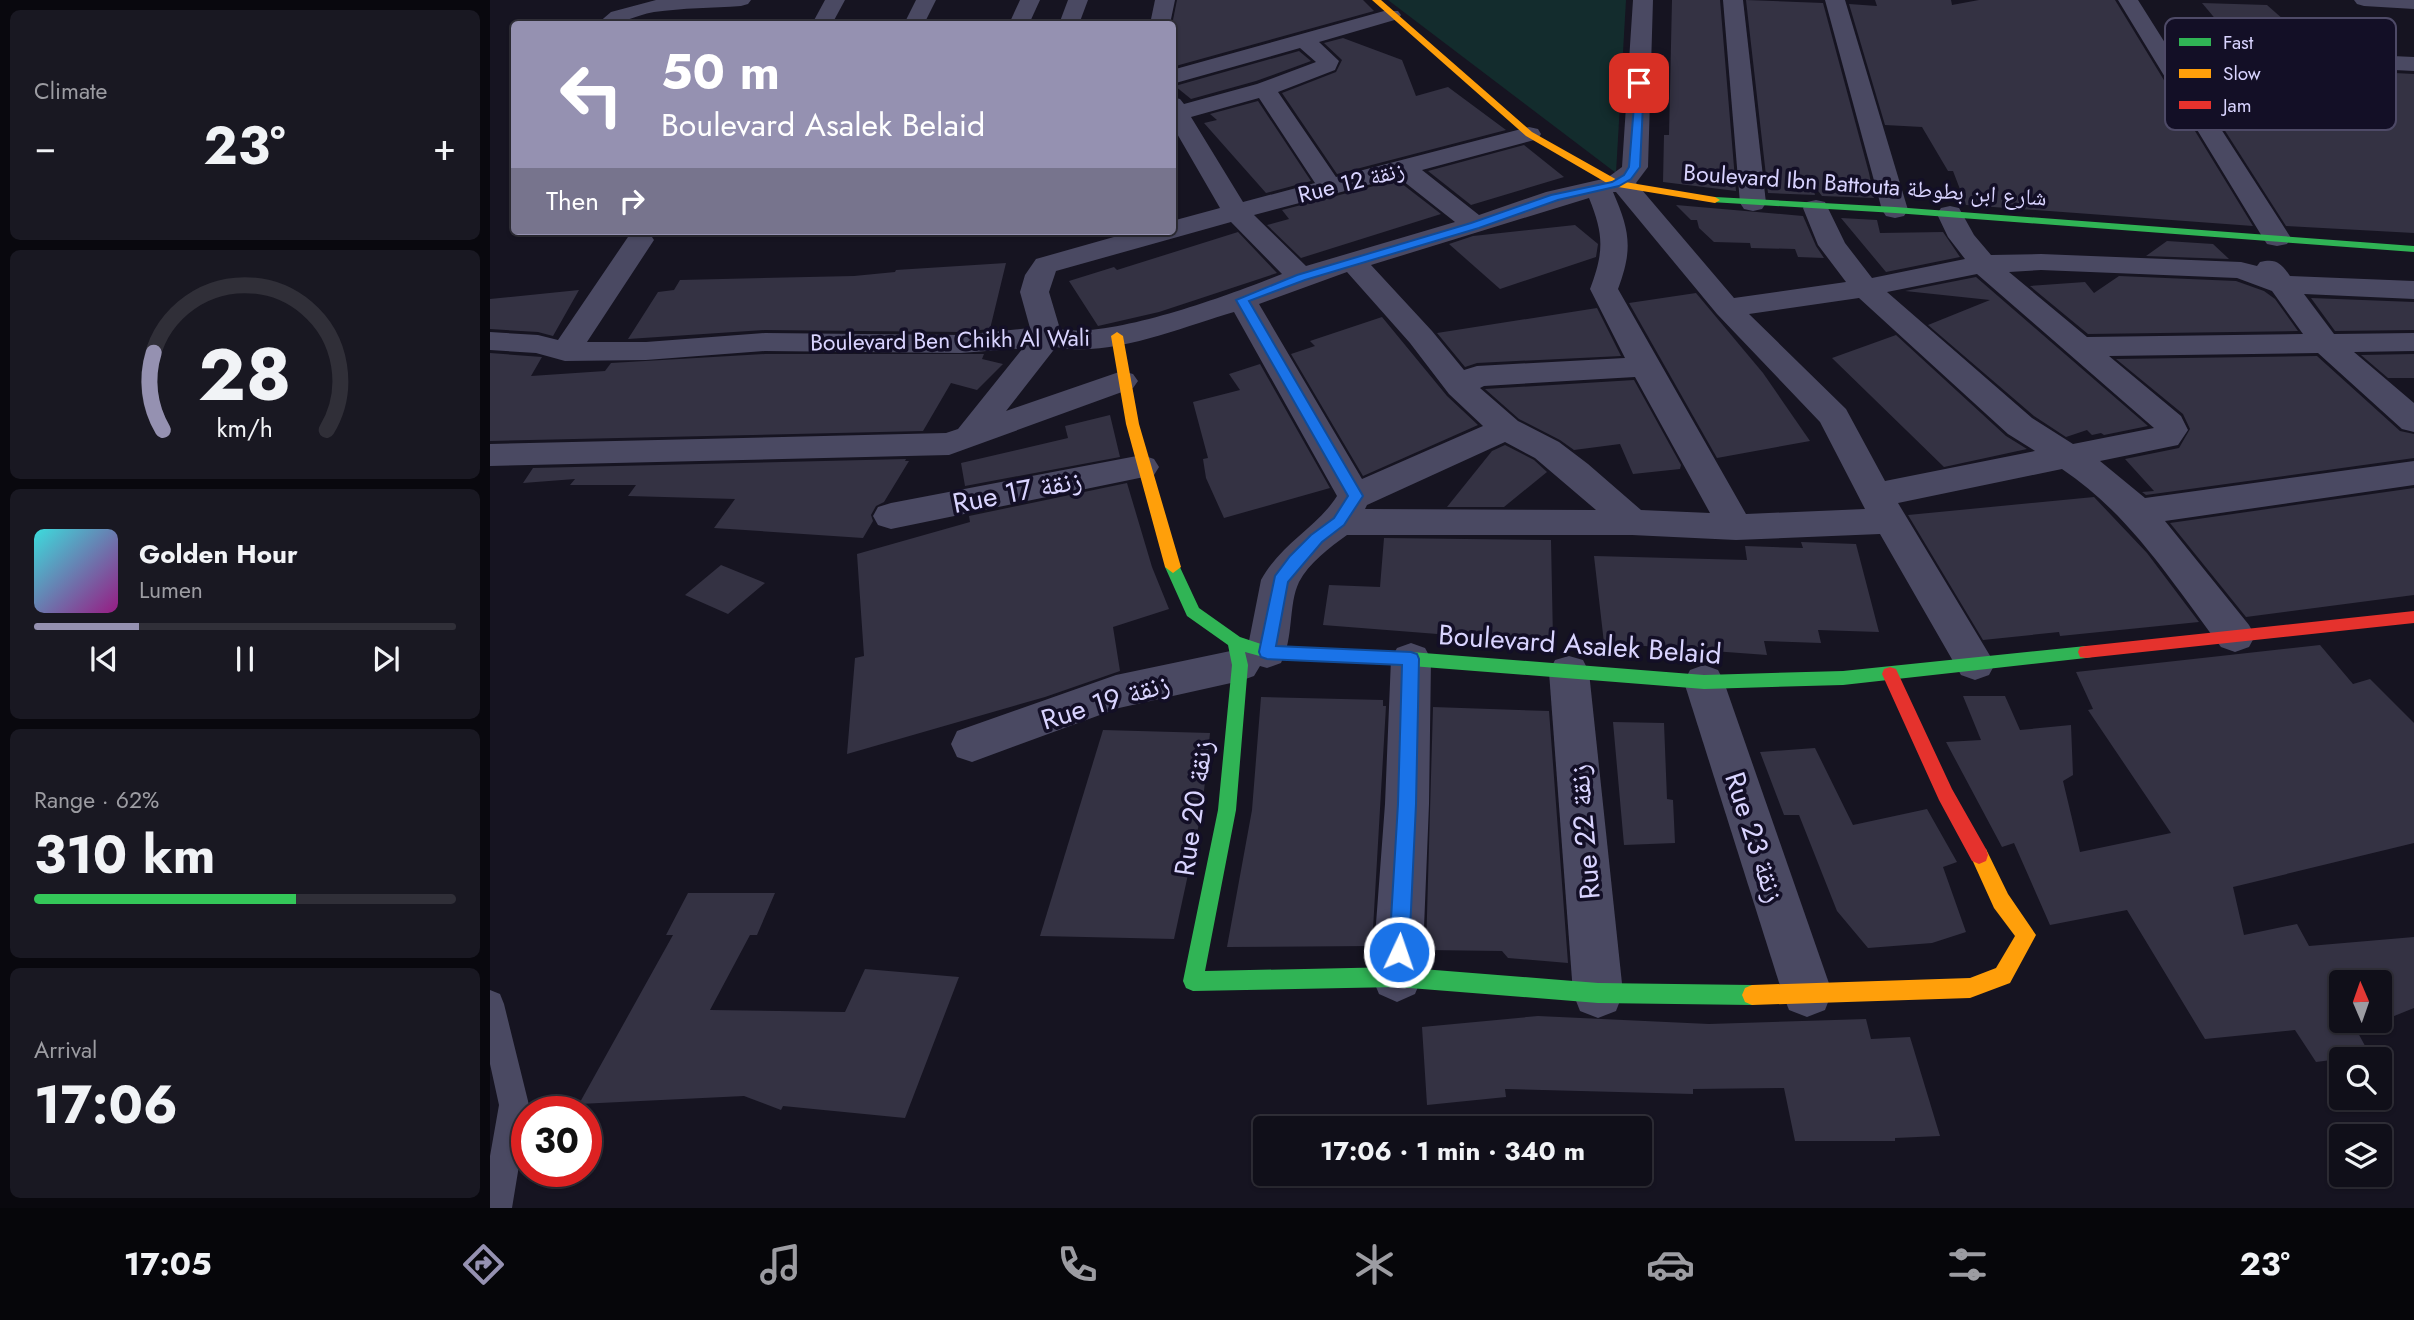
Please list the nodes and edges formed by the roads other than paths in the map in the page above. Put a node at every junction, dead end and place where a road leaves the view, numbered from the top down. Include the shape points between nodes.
1 (741, 0) edge
2 (835, 0) edge
3 (926, 0) edge
4 (1030, 0) edge
5 (1078, 0) edge
6 (1165, 0) edge
7 (1643, 0) edge
8 (1733, 0) edge
9 (1835, 0) edge
10 (2128, 0) edge
11 (2364, 0) edge
12 (2414, 3) edge
13 (1383, 8) edge
14 (611, 21) edge
15 (824, 21) edge
16 (916, 21) edge
17 (1020, 21) edge
18 (1070, 21) edge
19 (1161, 21) edge
20 (1306, 42) junction
21 (2162, 52) junction
22 (2165, 52) edge
23 (2165, 57) edge
24 (2396, 63) edge
25 (2414, 64) edge
26 (1176, 76) edge
27 (1265, 89) junction
28 (1176, 108) edge
29 (1176, 110) edge
30 (2205, 130) edge
31 (1529, 134) junction
32 (1404, 169) junction
33 (1612, 186) junction
34 (1331, 187) junction
35 (1753, 203) junction
36 (1816, 208) junction
37 (1235, 211) junction
38 (1895, 211) junction
39 (1950, 215) junction
40 (1475, 225) junction
41 (1176, 228) edge
42 (1151, 235) edge
43 (2264, 237) junction
44 (640, 240) dead end
45 (2414, 249) edge
46 (1353, 262) junction
47 (1983, 264) junction
48 (1301, 277) junction
49 (2280, 284) junction
50 (1865, 288) junction
51 (2414, 289) edge
52 (1242, 300) junction
53 (1727, 308) junction
54 (1048, 335) junction
55 (1117, 336) junction
56 (490, 341) edge
57 (2414, 342) edge
58 (2325, 343) junction
59 (2077, 347) junction
60 (565, 352) junction
61 (1644, 367) junction
62 (1122, 381) junction
63 (1460, 387) junction
64 (2414, 421) edge
65 (1506, 429) junction
66 (969, 437) junction
67 (490, 455) edge
68 (2067, 458) junction
69 (1142, 467) junction
70 (2414, 473) edge
71 (1883, 508) junction
72 (1347, 509) junction
73 (2138, 512) junction
74 (891, 516) dead end
75 (1632, 522) junction
76 (1736, 527) junction
77 (2414, 617) edge
78 (2235, 636) junction
79 (1247, 653) junction
80 (1411, 659) junction
81 (1975, 664) junction
82 (1569, 672) junction
83 (1890, 674) junction
84 (1704, 682) junction
85 (972, 744) dead end
86 (1397, 977) junction
87 (1807, 992) junction
88 (1598, 993) junction
89 (490, 1004) edge
90 (496, 1208) edge

1 - 14 street via 639,9
2 - 15 street
3 - 16 street
4 - 17 street
5 - 18 street
6 - 19 street
7 - 33 street via 1635,167
8 - 35 street
9 - 38 street
10 - 21 street
11 - 12 street
13 - 20 street
13 - 31 street, Boulevard Ibn Battouta شارع ابن بطوطة
20 - 26 street
20 - 27 street via 1327,65
21 - 22 street
21 - 23 street
24 - 25 street
27 - 28 street
27 - 34 street
29 - 37 street
30 - 43 street
31 - 32 street, Rue 12 زنقة
31 - 33 street, Boulevard Ibn Battouta شارع ابن بطوطة
32 - 34 street, Rue 12 زنقة
32 - 40 street
33 - 35 street, Boulevard Ibn Battouta شارع ابن بطوطة
33 - 40 street, Boulevard Ben Chikh Al Wali via 1555,198
33 - 53 street
33 - 61 street via 1615,260 1604,289
34 - 37 street, Rue 12 زنقة
35 - 36 street, Boulevard Ibn Battouta شارع ابن بطوطة
36 - 38 street, Boulevard Ibn Battouta شارع ابن بطوطة
36 - 50 street via 1832,245
37 - 41 street, Rue 12 زنقة
37 - 48 street
38 - 39 street, Boulevard Ibn Battouta شارع ابن بطوطة
39 - 43 street, Boulevard Ibn Battouta شارع ابن بطوطة
39 - 47 street
40 - 46 street, Boulevard Ben Chikh Al Wali
42 - 54 street via 1046,265 1035,278 1032,292
43 - 45 street, Boulevard Ibn Battouta شارع ابن بطوطة
43 - 49 street
44 - 60 street
46 - 48 street, Boulevard Ben Chikh Al Wali
46 - 63 street
47 - 49 street via 2241,270
47 - 50 street
47 - 59 street
48 - 52 street, Boulevard Ben Chikh Al Wali
49 - 51 street
49 - 58 street
50 - 53 street
50 - 68 street via 2020,426
52 - 55 street, Boulevard Ben Chikh Al Wali
52 - 72 street
53 - 71 street via 1834,417
54 - 55 street, Boulevard Ben Chikh Al Wali via 1068,340
54 - 60 street, Boulevard Ben Chikh Al Wali via 961,344 765,342
54 - 66 street
55 - 62 street
56 - 60 street, Boulevard Ben Chikh Al Wali via 538,344
57 - 58 street
58 - 59 street
58 - 64 street
59 - 68 street via 2171,430 2166,437
61 - 63 street via 1477,376
61 - 76 street
62 - 66 street
62 - 69 street
63 - 65 street
65 - 72 street
65 - 75 street via 1557,457
66 - 67 street via 949,444
68 - 71 street
68 - 73 street via 2114,489
69 - 74 street, Rue 17 زنقة
69 - 79 street via 1162,537 1193,612
70 - 73 street
71 - 76 street
71 - 81 street
72 - 75 street via 1486,524
72 - 79 street via 1280,580
73 - 78 street
75 - 76 street
77 - 78 street
78 - 81 street, Boulevard Asalek Belaid
79 - 80 street, Boulevard Asalek Belaid
79 - 85 street, Rue 19 زنقة via 1116,692
79 - 86 street, Rue 20 زنقة via 1227,810 1194,981
80 - 82 street, Boulevard Asalek Belaid
80 - 86 street
81 - 83 street, Boulevard Asalek Belaid
82 - 84 street, Boulevard Asalek Belaid
82 - 88 street, Rue 22 زنقة
83 - 84 street, Boulevard Asalek Belaid
83 - 87 street via 1945,794 2001,901 2026,936 2003,976 1970,988
84 - 87 street, Rue 23 زنقة
86 - 88 street
87 - 88 street via 1709,996
89 - 90 lane via 514,1105

